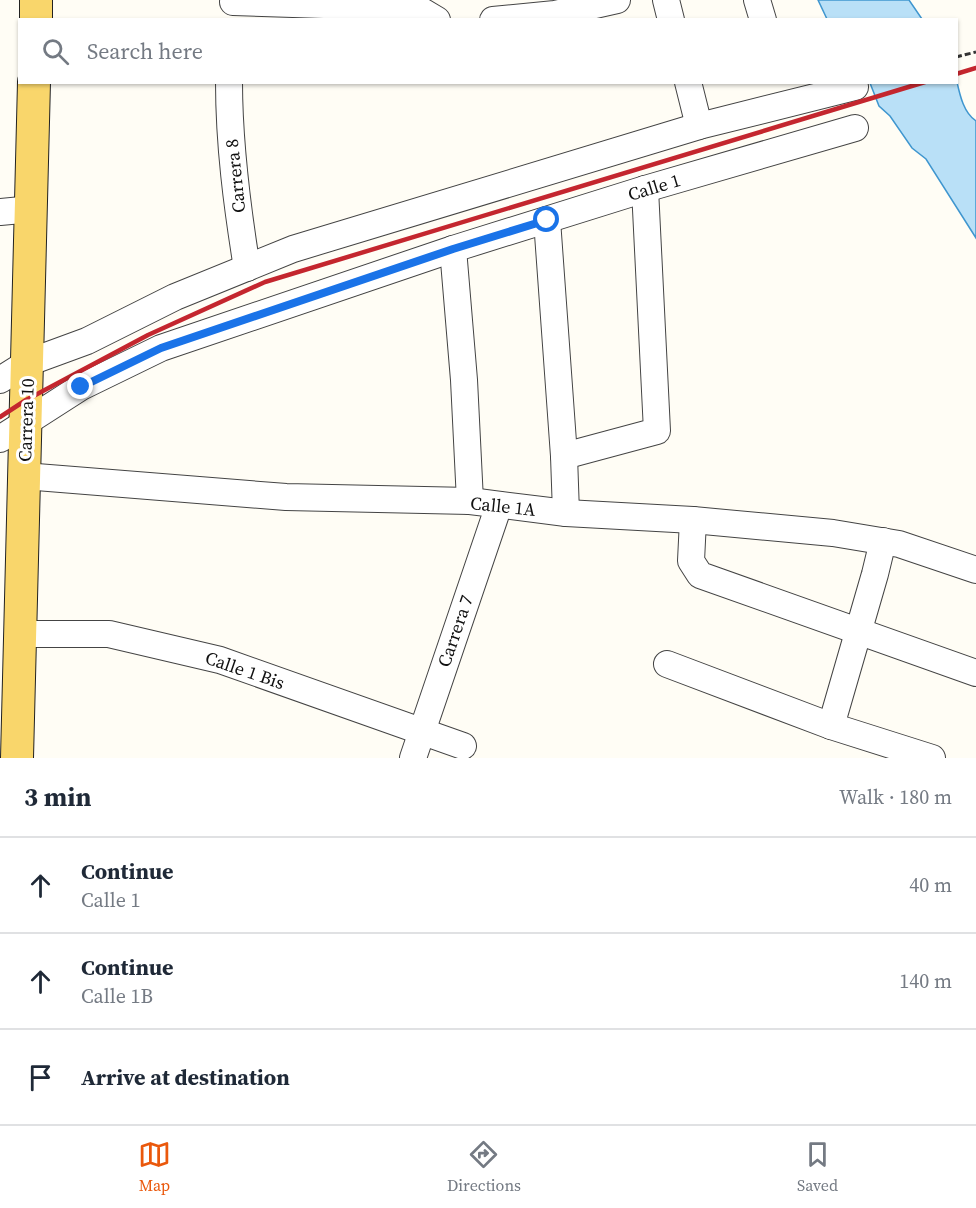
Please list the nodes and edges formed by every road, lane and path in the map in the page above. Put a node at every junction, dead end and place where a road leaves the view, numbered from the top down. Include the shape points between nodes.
1 (36, 0) edge
2 (440, 0) edge
3 (617, 0) edge
4 (666, 0) edge
5 (757, 0) edge
6 (351, 3) edge
7 (233, 7) edge
8 (36, 18) edge
9 (434, 18) edge
10 (444, 18) edge
11 (514, 18) edge
12 (670, 18) edge
13 (762, 18) edge
14 (976, 52) edge
15 (958, 57) edge
16 (34, 84) edge
17 (229, 84) edge
18 (688, 84) edge
19 (855, 87) dead end
20 (784, 94) edge
21 (699, 126) junction
22 (855, 128) dead end
23 (645, 189) junction
24 (32, 209) junction
25 (0, 212) edge
26 (547, 220) junction
27 (453, 249) junction
28 (247, 268) junction
29 (27, 363) junction
30 (0, 380) edge
31 (26, 422) junction
32 (0, 439) edge
33 (564, 456) junction
34 (24, 476) junction
35 (470, 501) junction
36 (499, 505) junction
37 (566, 513) junction
38 (693, 520) junction
39 (883, 541) junction
40 (976, 570) edge
41 (858, 633) junction
42 (19, 634) junction
43 (667, 664) dead end
44 (976, 673) edge
45 (831, 726) junction
46 (421, 732) junction
47 (463, 746) dead end
48 (17, 758) edge
49 (413, 758) edge
50 (932, 758) edge

1 - 8 main road
2 - 10 street
3 - 11 street via 555,14
4 - 12 street
5 - 13 street
6 - 7 street
6 - 9 street via 417,8
14 - 15 path
16 - 24 main road, Carrera 10
17 - 28 street, Carrera 8 via 229,126
18 - 21 street
19 - 20 street
20 - 21 street
21 - 28 street via 293,249
22 - 23 street, Calle 1
23 - 26 street, Calle 1
23 - 33 street via 657,431
24 - 25 street
24 - 29 main road, Carrera 10
26 - 27 street, Calle 1
26 - 33 street
27 - 31 street, Calle 1 via 161,348 81,387
27 - 35 street
28 - 29 street via 175,297 64,351
29 - 30 street
29 - 31 main road, Carrera 10
31 - 32 street, Calle 1
31 - 34 main road, Carrera 10
33 - 37 street
34 - 35 street, Calle 1A via 286,497
34 - 42 main road, Carrera 10
35 - 36 street, Calle 1A
36 - 37 street, Calle 1A
36 - 46 street, Carrera 7
37 - 38 street, Calle 1A
38 - 39 street, Calle 1A
38 - 41 street via 691,561 700,575
39 - 40 street, Calle 1A
39 - 41 street
41 - 44 street
41 - 45 street
42 - 46 street, Calle 1 Bis via 109,634 145,641 220,660
42 - 48 main road, Carrera 10
43 - 45 street
45 - 50 street
46 - 47 street, Calle 1 Bis
46 - 49 street, Carrera 7

